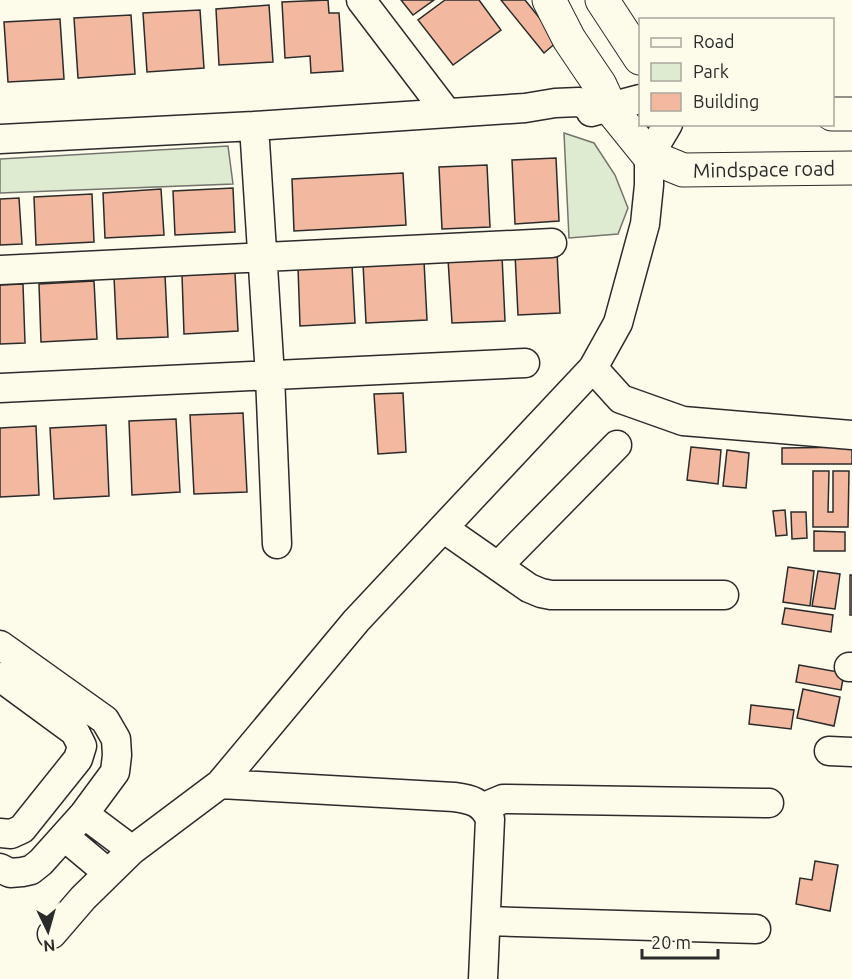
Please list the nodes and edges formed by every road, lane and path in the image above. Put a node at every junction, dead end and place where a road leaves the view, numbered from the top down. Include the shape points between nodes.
1 (361, 0) edge
2 (549, 0) edge
3 (602, 0) edge
4 (639, 56) edge
5 (616, 106) edge
6 (447, 113) junction
7 (834, 114) edge
8 (852, 114) edge
9 (254, 126) junction
10 (667, 126) edge
11 (0, 140) edge
12 (649, 156) junction
13 (852, 168) edge
14 (552, 243) dead end
15 (261, 257) junction
16 (0, 270) edge
17 (525, 363) dead end
18 (593, 368) junction
19 (270, 376) junction
20 (0, 388) edge
21 (852, 435) edge
22 (617, 445) dead end
23 (443, 528) junction
24 (277, 544) dead end
25 (498, 566) junction
26 (724, 595) dead end
27 (0, 645) edge
28 (0, 677) edge
29 (220, 784) junction
30 (769, 803) dead end
31 (484, 807) junction
32 (84, 813) junction
33 (0, 833) edge
34 (65, 837) junction
35 (132, 850) junction
36 (0, 868) edge
37 (108, 873) junction
38 (486, 921) junction
39 (756, 929) dead end
40 (52, 934) dead end
41 (483, 979) edge

1 - 6 street
2 - 5 main road, Mindspace road via 569,39
3 - 4 main road
5 - 6 street via 579,102
5 - 12 main road, Mindspace road
6 - 9 street
7 - 8 main road
9 - 11 street
9 - 15 street
10 - 12 street
12 - 13 main road, Mindspace road via 683,170
12 - 18 street via 645,224 618,323
14 - 15 street
15 - 16 street
15 - 19 street
17 - 19 street
18 - 21 street via 621,399 683,421
18 - 23 street
19 - 20 street
19 - 24 street
22 - 25 street
23 - 25 street
23 - 29 street via 356,621
25 - 26 street via 529,588 551,595
27 - 32 street via 105,720 116,739 115,772
28 - 33 street via 75,732 82,746 78,759 22,829
29 - 31 street via 453,797 470,799
29 - 35 street
30 - 31 street via 503,799
31 - 38 street via 490,819
32 - 34 street
32 - 35 street
34 - 36 street via 31,870 10,873
34 - 37 street
35 - 37 street
37 - 40 street
38 - 39 street
38 - 41 street

